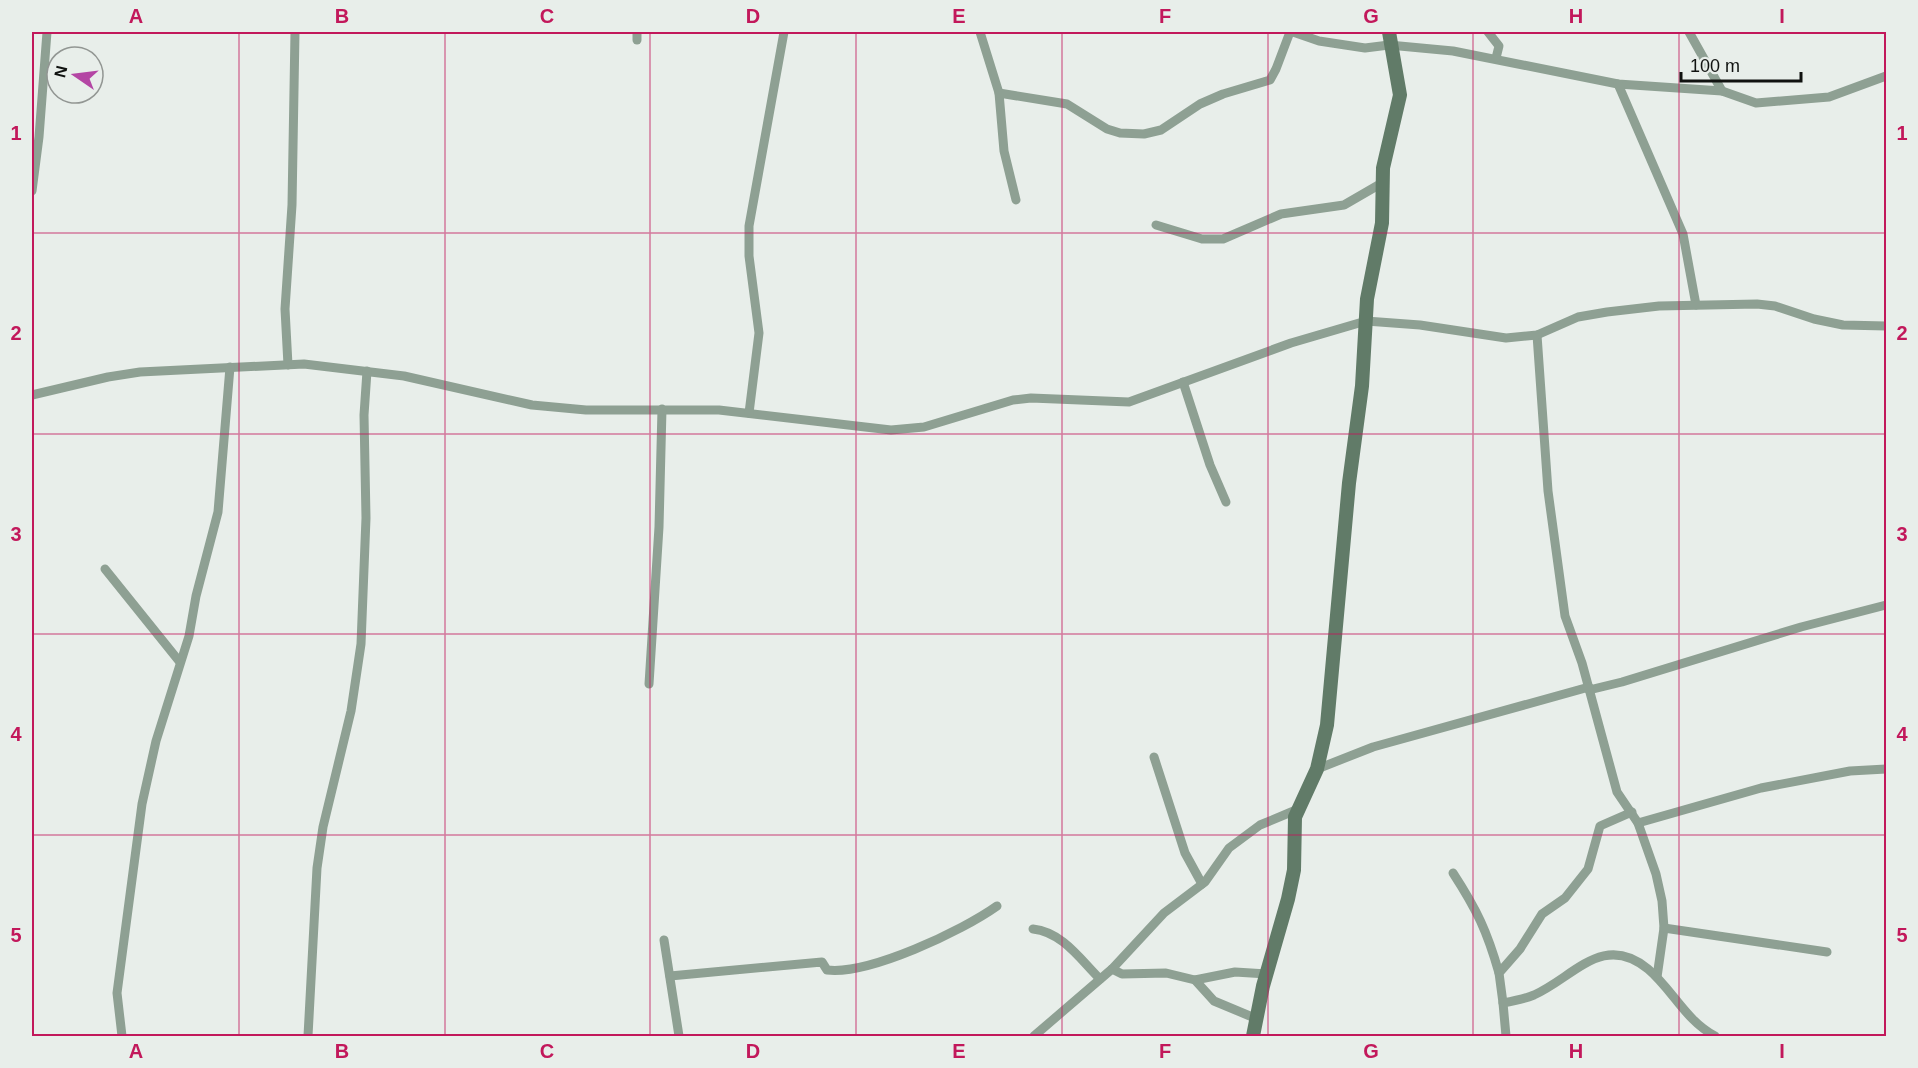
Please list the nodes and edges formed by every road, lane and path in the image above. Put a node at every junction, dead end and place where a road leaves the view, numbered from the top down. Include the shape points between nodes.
1 (47, 32) edge
2 (295, 32) edge
3 (784, 32) edge
4 (980, 32) edge
5 (1292, 32) edge
6 (1488, 32) edge
7 (1689, 32) edge
8 (1389, 38) edge
9 (1496, 58) junction
10 (1887, 76) edge
11 (1618, 84) junction
12 (1722, 91) junction
13 (999, 93) junction
14 (1382, 183) junction
15 (32, 191) edge
16 (1016, 200) dead end
17 (1156, 225) dead end
18 (1696, 305) junction
19 (1366, 321) junction
20 (1887, 326) edge
21 (1537, 335) junction
22 (288, 365) junction
23 (230, 367) junction
24 (367, 371) junction
25 (1183, 382) junction
26 (32, 395) edge
27 (662, 409) junction
28 (749, 414) junction
29 (1226, 502) dead end
30 (105, 569) dead end
31 (1887, 605) edge
32 (179, 661) junction
33 (649, 684) dead end
34 (1589, 689) junction
35 (1154, 757) dead end
36 (1317, 769) junction
37 (1887, 769) edge
38 (1296, 810) junction
39 (1632, 812) junction
40 (1638, 823) junction
41 (1453, 873) dead end
42 (1202, 884) junction
43 (997, 906) dead end
44 (1664, 928) junction
45 (1033, 929) dead end
46 (664, 940) dead end
47 (1827, 952) dead end
48 (1112, 969) junction
49 (1499, 973) junction
50 (1267, 974) junction
51 (670, 976) junction
52 (1657, 977) junction
53 (1100, 979) junction
54 (1194, 980) junction
55 (1503, 1003) junction
56 (1257, 1019) junction
57 (122, 1036) edge
58 (308, 1036) edge
59 (680, 1036) edge
60 (1034, 1036) edge
61 (1253, 1036) edge
62 (1506, 1036) edge
63 (1712, 1036) edge

1 - 15 street
2 - 22 street via 292,206 285,309
3 - 28 street via 749,226 759,333
4 - 13 street
5 - 8 street via 1319,41 1365,48
5 - 13 street via 1270,80 1223,94 1153,133 1120,133 1067,104
6 - 9 street via 1499,46
7 - 12 street
8 - 9 street
8 - 14 street via 1400,95
9 - 11 street
10 - 12 street via 1829,97 1771,104 1749,102
11 - 12 street
11 - 18 street via 1683,234
13 - 16 street via 1004,151
14 - 17 street via 1344,205 1281,214 1223,239 1194,237
14 - 19 street via 1382,223
18 - 20 street via 1756,304 1843,325
18 - 21 street via 1578,317
19 - 21 street via 1493,337
19 - 25 street
19 - 36 street via 1333,678
21 - 34 street via 1548,491 1564,605
22 - 23 street
22 - 24 street
23 - 26 street via 132,373
23 - 32 street via 218,512
24 - 27 street via 532,405 586,410
24 - 58 street via 361,644 351,711 317,868
25 - 28 street via 1129,402 1014,400 908,430
25 - 29 street
27 - 28 street
27 - 33 street
30 - 32 street
31 - 34 street
32 - 57 street via 156,741 130,881 117,993
34 - 36 street via 1373,747
34 - 39 street via 1617,792
35 - 42 street via 1185,854
36 - 38 street
37 - 40 street via 1850,771 1761,788
38 - 42 street via 1242,837 1223,854
38 - 50 street via 1294,870
39 - 40 street
39 - 49 street via 1600,826 1588,869 1565,898 1542,914
40 - 44 street via 1656,874
41 - 49 street via 1478,910
42 - 48 street via 1164,913
43 - 51 street via 973,923 863,968 840,972 827,970 822,962
44 - 47 street
44 - 52 street
45 - 53 street via 1056,935
46 - 51 street
48 - 53 street
48 - 54 street via 1122,974 1166,973
49 - 55 street
50 - 54 street via 1234,972
50 - 56 street
51 - 59 street
52 - 55 street via 1635,959 1613,954 1600,956 1534,995
52 - 63 street via 1690,1017
53 - 60 street
54 - 56 street via 1214,1001
55 - 62 street
56 - 61 street

